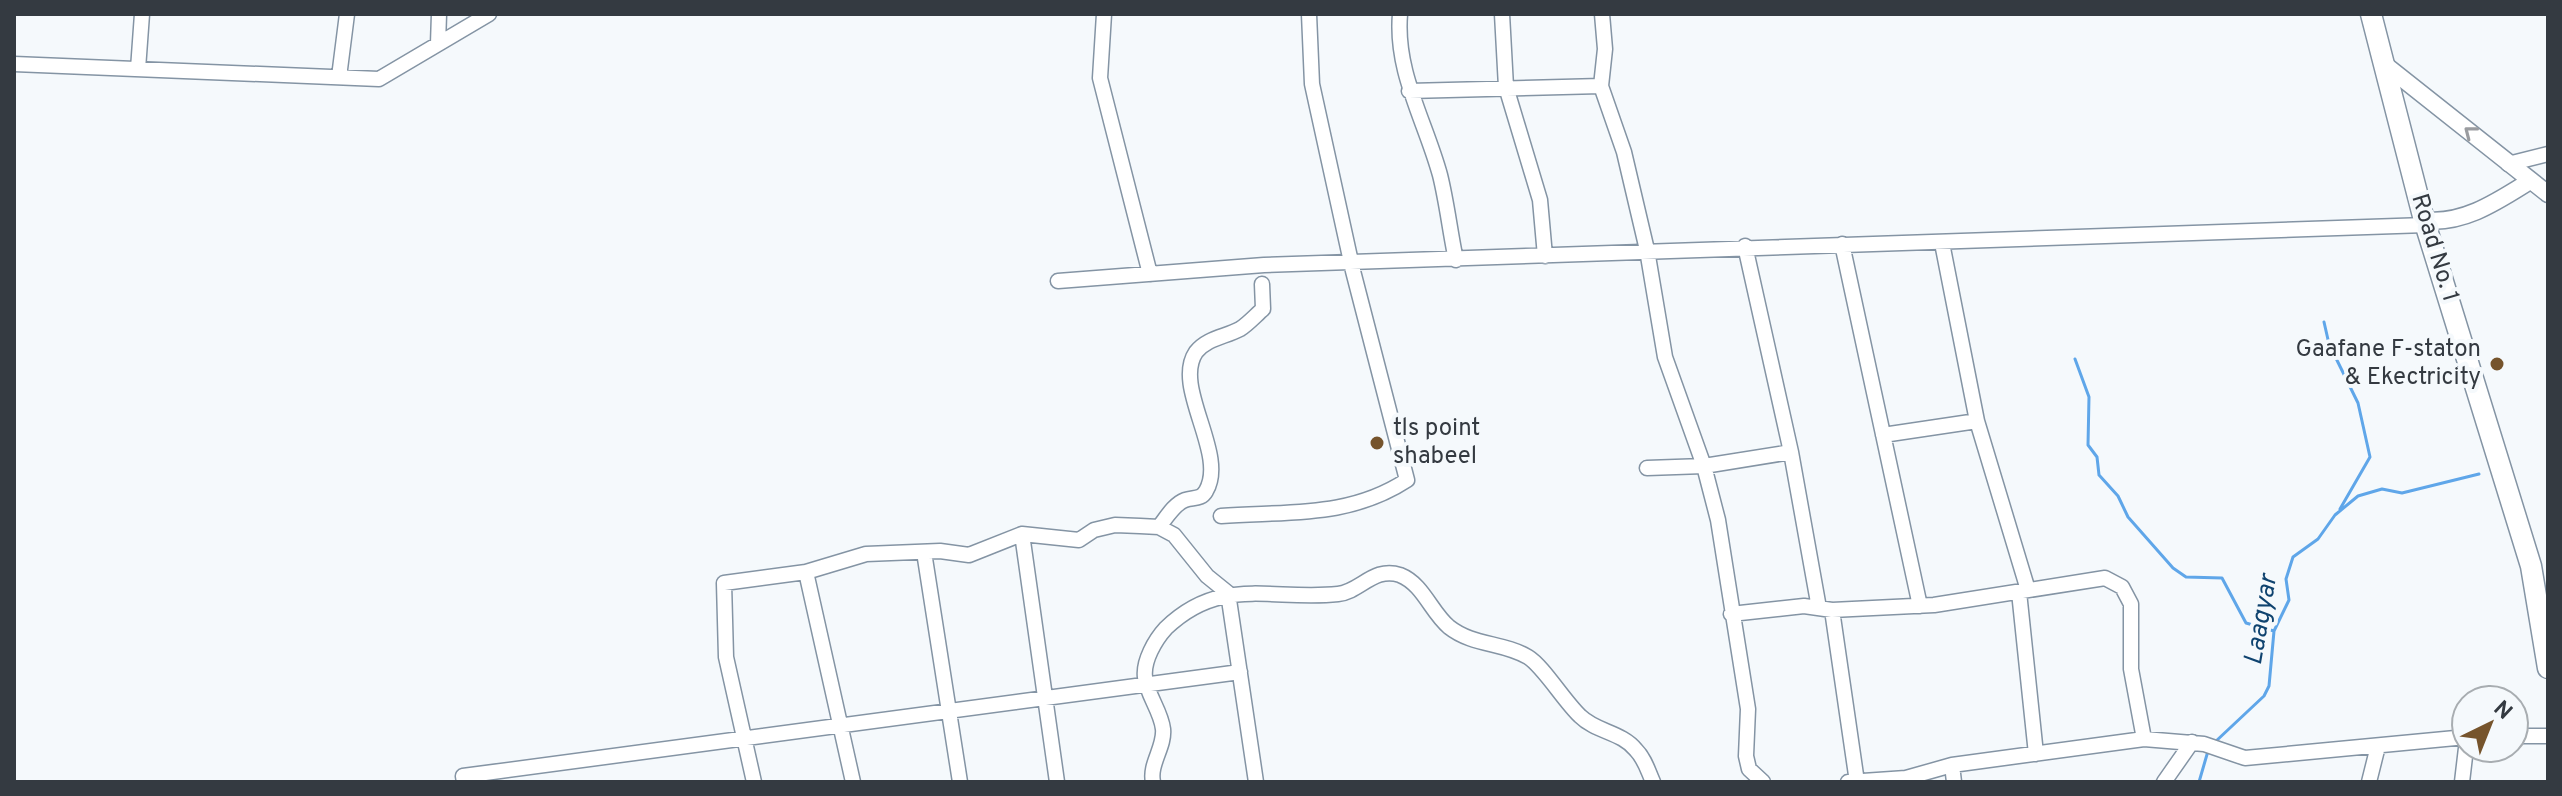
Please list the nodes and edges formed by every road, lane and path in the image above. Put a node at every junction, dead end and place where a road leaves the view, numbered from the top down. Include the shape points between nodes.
1 (142, 14) edge
2 (347, 14) edge
3 (439, 14) edge
4 (489, 14) edge
5 (1104, 14) edge
6 (1309, 14) edge
7 (1400, 14) edge
8 (1502, 14) edge
9 (1602, 14) edge
10 (2371, 14) edge
11 (438, 44) junction
12 (14, 64) edge
13 (2384, 64) junction
14 (138, 69) junction
15 (339, 77) junction
16 (1601, 86) junction
17 (1506, 87) junction
18 (1409, 91) junction
19 (2548, 154) edge
20 (2508, 164) junction
21 (2530, 181) junction
22 (2548, 193) edge
23 (2425, 222) junction
24 (1942, 243) junction
25 (1842, 244) junction
26 (1745, 246) junction
27 (1647, 250) junction
28 (1545, 256) junction
29 (1456, 260) junction
30 (1352, 263) junction
31 (1150, 274) junction
32 (1058, 281) dead end
33 (1262, 284) dead end
34 (1977, 421) junction
35 (1883, 435) junction
36 (1791, 452) junction
37 (1704, 466) junction
38 (1647, 468) dead end
39 (1221, 516) dead end
40 (1159, 527) junction
41 (1022, 534) junction
42 (924, 552) junction
43 (806, 572) junction
44 (2024, 591) junction
45 (1228, 593) junction
46 (1920, 606) junction
47 (1825, 609) junction
48 (1731, 614) junction
49 (2548, 668) edge
50 (1240, 672) junction
51 (1148, 685) junction
52 (744, 739) junction
53 (2144, 739) junction
54 (2450, 739) edge
55 (2192, 742) junction
56 (2378, 746) junction
57 (2036, 754) junction
58 (1952, 765) junction
59 (464, 782) edge
60 (754, 782) edge
61 (853, 782) edge
62 (960, 782) edge
63 (1057, 782) edge
64 (1153, 782) edge
65 (1256, 782) edge
66 (1653, 782) edge
67 (1763, 782) edge
68 (1848, 782) edge
69 (1856, 782) edge
70 (1954, 782) edge
71 (2164, 782) edge
72 (2369, 782) edge

1 - 14 street
2 - 15 street
3 - 11 street
4 - 11 street
5 - 31 street via 1100,78
6 - 30 street via 1312,84
7 - 18 street via 1400,52
8 - 17 street
9 - 16 street
10 - 13 highway, Road No. 1
11 - 15 street via 379,79
12 - 14 street
20 -> 13 main road
13 - 23 highway, Road No. 1
14 - 15 street
16 - 17 street
16 - 27 street via 1624,152
17 - 18 street
17 - 28 street via 1537,188
18 - 29 street via 1440,175
19 - 20 street
20 - 21 main road
21 - 22 main road
21 - 23 main road via 2489,207 2444,223
23 - 24 street
23 - 49 highway, Road No. 1 via 2531,566
24 - 25 street
24 - 34 street
25 - 26 street
25 - 35 street
26 - 27 street
26 - 36 street
27 - 28 street
27 - 37 street via 1665,357
28 - 29 street
29 - 30 street
30 - 31 street
30 - 39 street via 1407,480 1381,497 1350,507
31 - 32 street
33 - 40 street via 1263,309 1242,328 1196,352 1192,386 1209,447 1209,482 1206,492 1184,500
34 - 35 street
34 - 44 street
35 - 46 street
36 - 37 street
36 - 47 street
37 - 38 street
37 - 48 street via 1718,520
40 - 41 street via 1115,525 1079,540
40 - 45 street via 1174,535
41 - 42 street via 969,555
41 - 63 street
42 - 43 street via 866,554
42 - 62 street
43 - 52 street via 724,583 726,657
43 - 61 street
44 - 46 street
44 - 53 street via 2105,578 2122,587 2131,604 2131,669
44 - 57 street
45 - 50 street
45 - 51 street via 1204,600 1159,636 1149,656
45 - 66 street via 1342,595 1382,574 1397,574 1411,581 1438,618 1464,638 1526,655 1581,717 1636,749
46 - 47 street
47 - 48 street via 1804,606
47 - 69 street
48 - 67 street via 1748,709 1746,756 1749,769
50 - 51 street
50 - 65 street
51 - 52 street
51 - 64 street via 1163,731
52 - 59 street via 463,776
52 - 60 street
53 - 55 street
53 - 57 street
54 - 56 street
55 - 56 street via 2245,758
55 - 71 street
56 - 72 street
57 - 58 street
58 - 69 street via 1906,778
58 - 70 street
68 - 69 street

